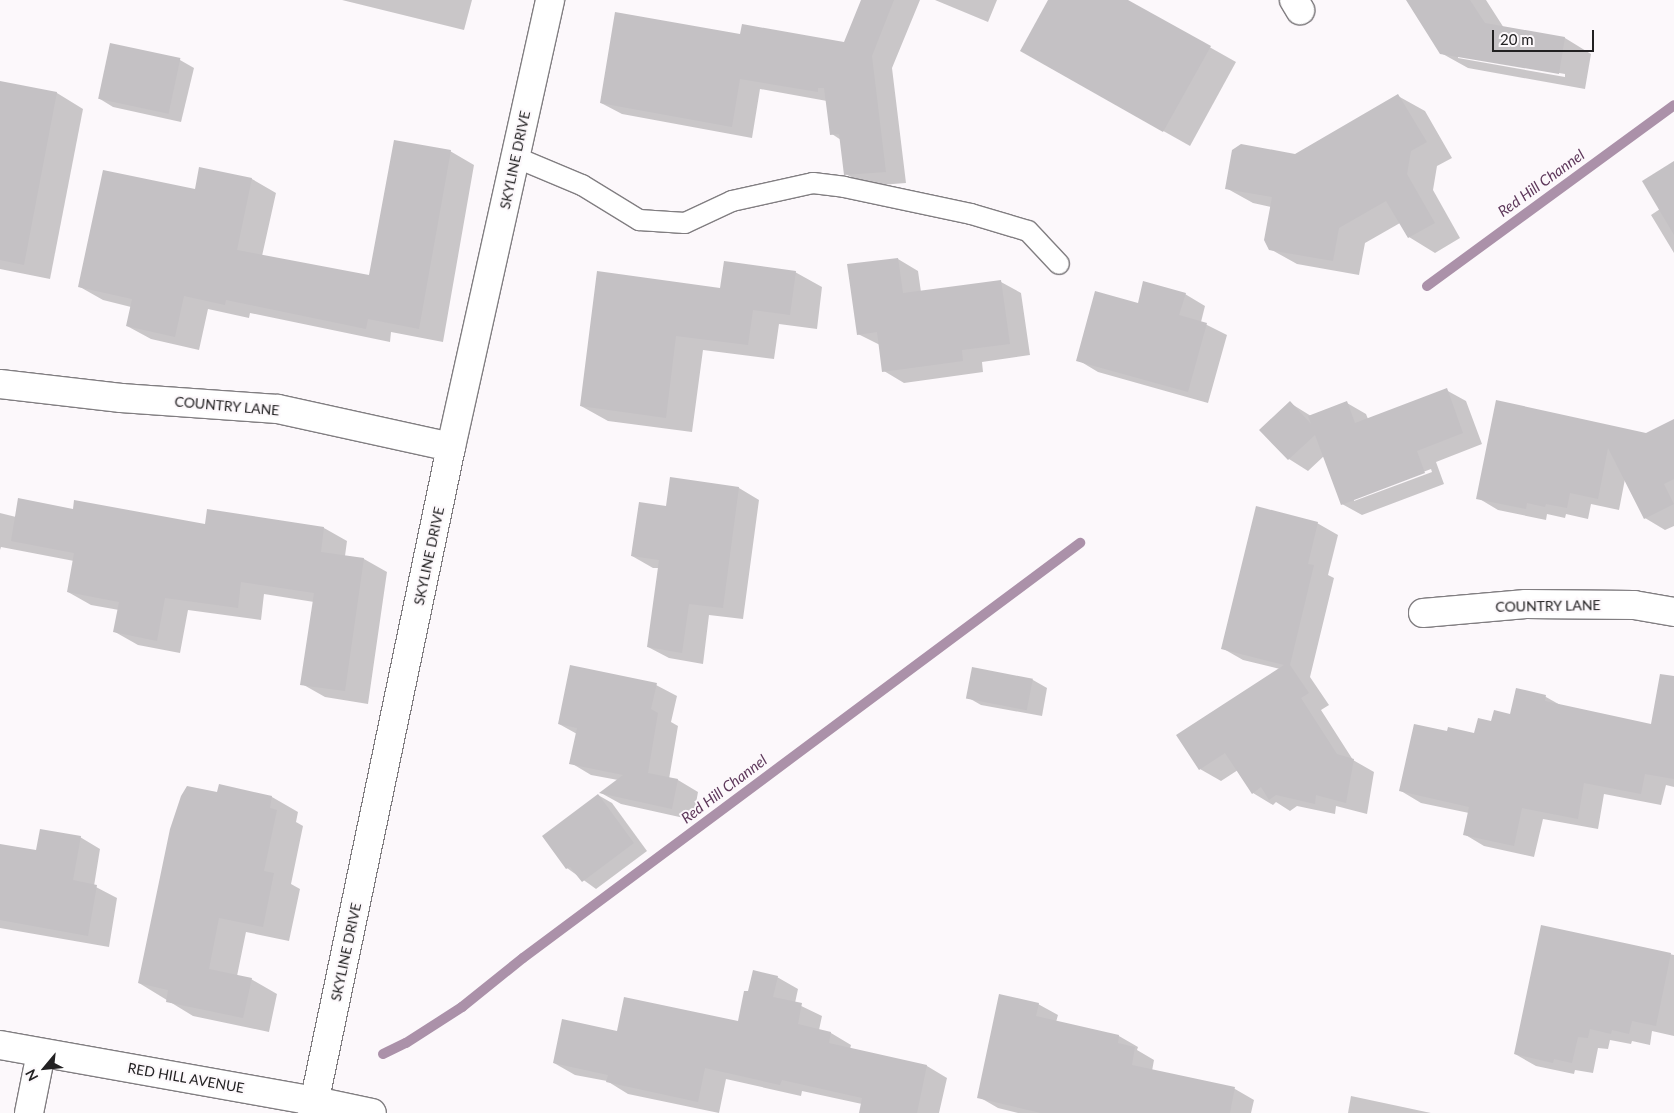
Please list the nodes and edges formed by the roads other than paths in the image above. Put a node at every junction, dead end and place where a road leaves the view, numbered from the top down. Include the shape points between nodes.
1 (550, 0) edge
2 (515, 157) junction
3 (1059, 264) dead end
4 (0, 384) edge
5 (452, 447) junction
6 (1674, 612) edge
7 (1422, 613) dead end
8 (0, 1045) edge
9 (41, 1053) junction
10 (314, 1107) edge
11 (29, 1113) edge
12 (372, 1113) edge

1 - 2 street, SKYLINE DRIVE
2 - 3 lane via 582,185 639,220 685,223 732,201 813,183 971,214 1028,231
2 - 5 street, SKYLINE DRIVE
4 - 5 street, COUNTRY LANE via 121,398 278,409
5 - 10 street, SKYLINE DRIVE
6 - 7 street, COUNTRY LANE via 1634,605 1526,604
8 - 9 street, RED HILL AVENUE
9 - 10 street, RED HILL AVENUE
9 - 11 street
10 - 12 street, RED HILL AVENUE

